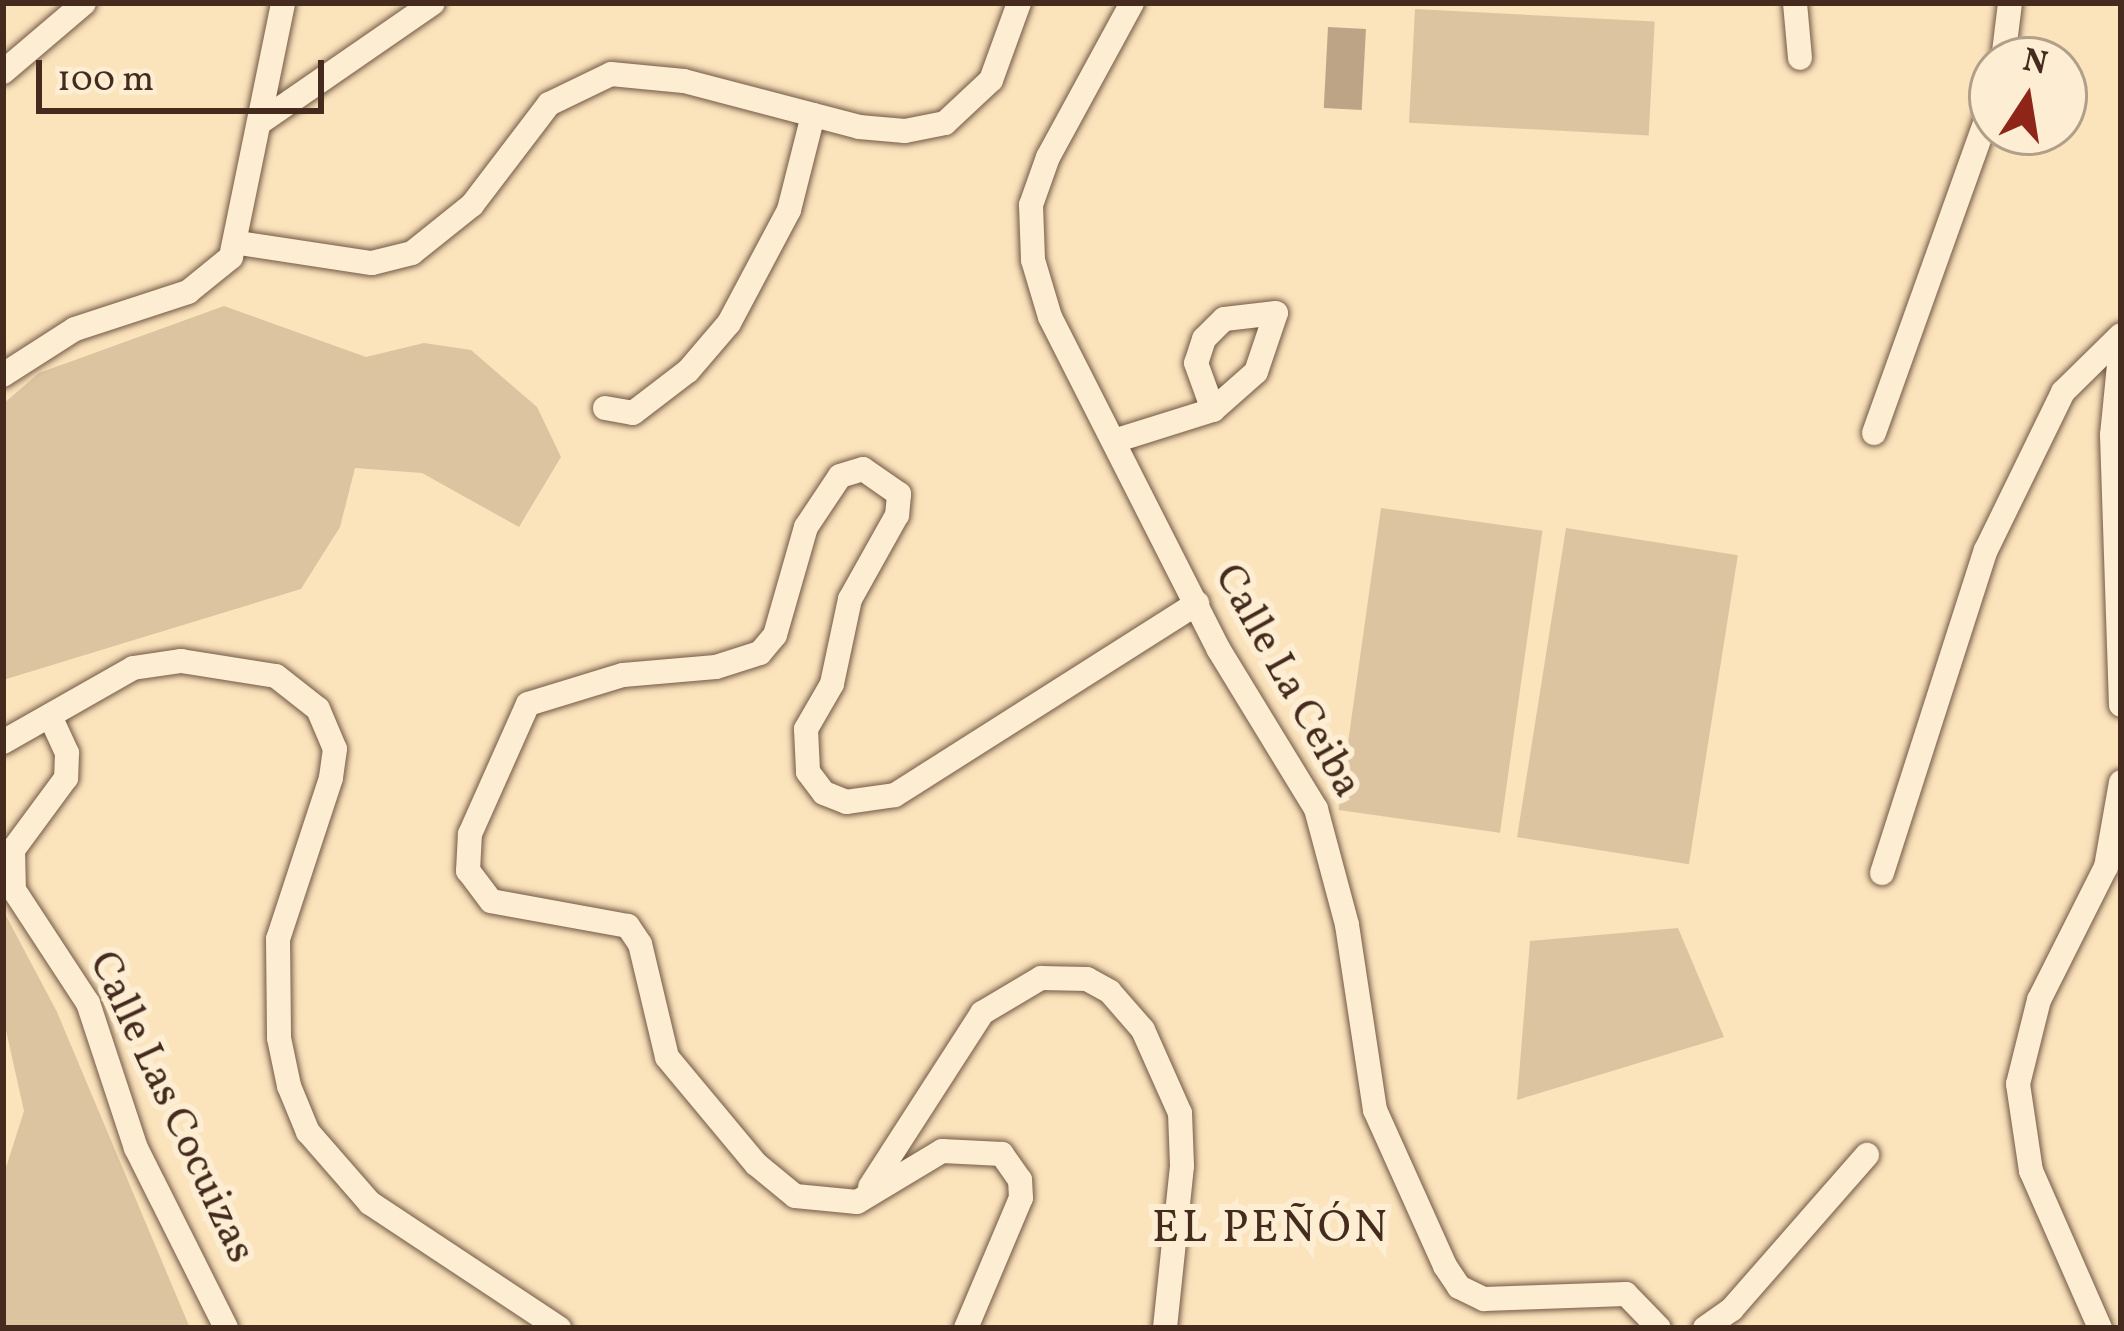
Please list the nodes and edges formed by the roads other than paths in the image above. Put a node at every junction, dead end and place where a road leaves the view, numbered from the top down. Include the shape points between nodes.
1 (84, 3) edge
2 (283, 3) edge
3 (433, 3) edge
4 (1019, 3) edge
5 (1132, 3) edge
6 (1795, 3) edge
7 (2010, 3) edge
8 (2006, 36) edge
9 (1800, 58) dead end
10 (3, 72) edge
11 (813, 115) junction
12 (259, 123) junction
13 (1973, 156) edge
14 (239, 243) junction
15 (2121, 335) edge
16 (2121, 345) edge
17 (3, 375) edge
18 (604, 408) dead end
19 (1214, 410) dead end
20 (1874, 433) dead end
21 (1114, 441) junction
22 (1197, 603) junction
23 (2121, 705) edge
24 (50, 716) junction
25 (3, 742) edge
26 (2121, 782) edge
27 (1882, 873) dead end
28 (1867, 1155) dead end
29 (857, 1202) junction
30 (226, 1328) edge
31 (559, 1328) edge
32 (967, 1328) edge
33 (1165, 1328) edge
34 (1659, 1328) edge
35 (1705, 1328) edge
36 (2100, 1328) edge

1 - 10 street
2 - 12 street
3 - 12 street
4 - 11 street via 991,80 945,123 905,131
5 - 21 street, Calle La Ceiba via 1048,157 1031,205 1033,260 1050,316
6 - 9 street
7 - 8 street
11 - 14 street via 684,81 611,74 549,104 472,206 412,254 372,263
11 - 18 street via 789,210 729,323 688,370 633,413
12 - 14 street
13 - 20 street
14 - 17 street via 188,292 75,329
15 - 27 street via 2062,392 1987,550
16 - 23 street via 2112,435
19 - 21 street
21 - 22 street, Calle La Ceiba
22 - 29 street via 895,795 847,802 824,793 808,772 806,729 832,684 850,599 897,515 899,494 863,469 822,494 785,578 775,634 760,653 544,695 520,717 470,834 472,884 511,909 585,913 628,926 640,944 667,1057 702,1105 795,1196
22 - 34 street, Calle La Ceiba via 1296,768 1330,847 1376,1110 1445,1266 1459,1287 1484,1299 1626,1294
24 - 25 street
24 - 30 street, Calle Las Cocuizas via 68,753 66,778 13,850 14,890 88,1003 136,1148
24 - 31 street via 134,668 182,662 277,676 318,710 334,749 331,778 278,939 279,1038 295,1101 308,1132 370,1203
26 - 36 street via 2106,867 2039,1000 2018,1084 2031,1171
28 - 35 street via 1732,1309
29 - 32 street via 942,1151 987,1148 1011,1163 1020,1180 1016,1217
29 - 33 street via 982,1012 1041,978 1087,980 1110,992 1143,1030 1180,1113

